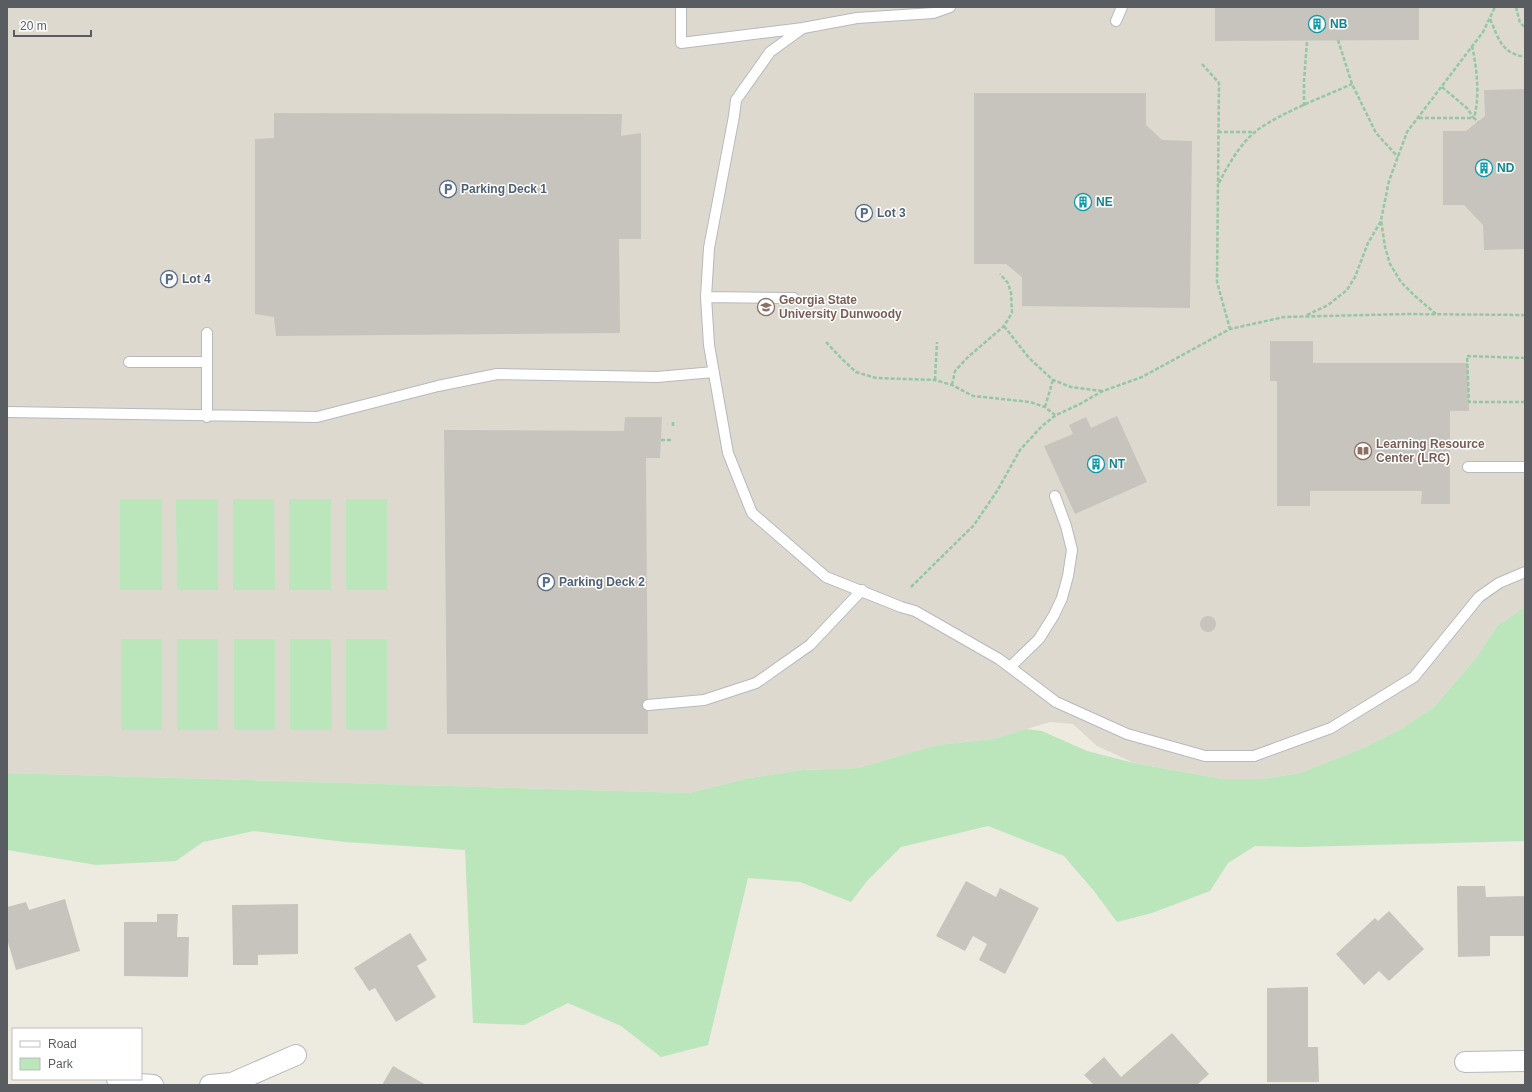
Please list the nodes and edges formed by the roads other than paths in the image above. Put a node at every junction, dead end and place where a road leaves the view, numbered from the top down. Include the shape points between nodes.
1 (681, 7) edge
2 (950, 7) edge
3 (1122, 7) edge
4 (1116, 21) dead end
5 (803, 28) junction
6 (706, 297) junction
7 (794, 298) dead end
8 (207, 333) dead end
9 (129, 362) dead end
10 (207, 362) junction
11 (714, 372) junction
12 (7, 412) edge
13 (207, 416) junction
14 (1468, 467) dead end
15 (1525, 467) edge
16 (1055, 496) dead end
17 (1525, 572) edge
18 (862, 590) junction
19 (1010, 667) junction
20 (648, 705) dead end
21 (296, 1055) dead end
22 (1525, 1061) edge
23 (1465, 1062) dead end
24 (120, 1080) edge
25 (153, 1085) edge
26 (210, 1085) edge

1 - 5 lane via 681,43
2 - 5 lane via 933,13 857,18
3 - 4 lane
5 - 6 lane via 770,52 736,100 709,248
6 - 7 lane
6 - 11 lane via 709,345
8 - 10 lane
9 - 10 lane
10 - 13 lane
11 - 13 lane via 657,377 497,374 438,386 317,417
11 - 18 lane via 728,453 752,513 826,577
12 - 13 lane
14 - 15 lane
16 - 19 lane via 1072,550 1068,576 1062,598 1039,639
17 - 19 lane via 1499,583 1479,597 1414,677 1331,728 1254,756 1205,756 1127,734 1056,702
18 - 19 lane via 915,611
18 - 20 lane via 810,645 756,683 704,700
21 - 26 street via 232,1083
22 - 23 street
24 - 25 street

